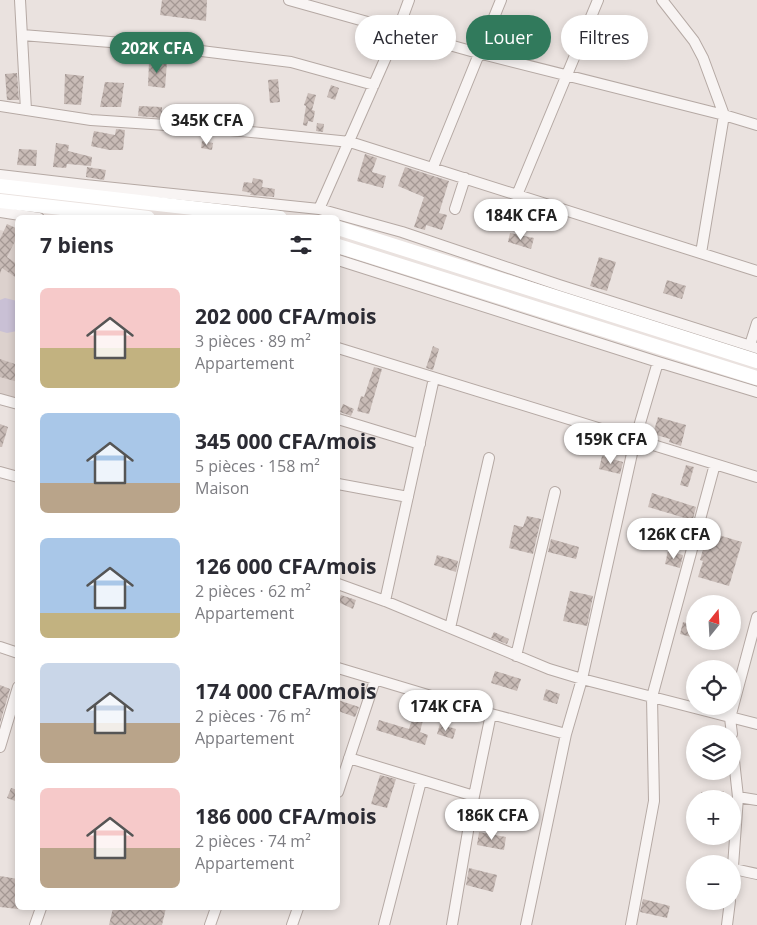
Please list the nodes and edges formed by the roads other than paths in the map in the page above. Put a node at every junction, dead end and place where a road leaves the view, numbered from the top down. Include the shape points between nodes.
1 (20, 0) edge
2 (289, 0) edge
3 (408, 0) edge
4 (501, 0) edge
5 (598, 0) edge
6 (677, 0) edge
7 (665, 4) edge
8 (403, 15) edge
9 (494, 15) edge
10 (355, 18) edge
11 (22, 35) junction
12 (385, 60) edge
13 (475, 60) edge
14 (507, 60) edge
15 (568, 75) junction
16 (374, 85) junction
17 (0, 106) edge
18 (26, 110) junction
19 (724, 115) junction
20 (757, 126) edge
21 (350, 142) junction
22 (433, 167) junction
23 (0, 175) edge
24 (466, 178) junction
25 (0, 186) edge
26 (518, 195) junction
27 (0, 201) edge
28 (319, 209) junction
29 (455, 209) dead end
30 (0, 212) edge
31 (20, 215) edge
32 (122, 215) edge
33 (254, 215) edge
34 (340, 229) edge
35 (402, 232) junction
36 (397, 246) junction
37 (340, 247) edge
38 (701, 253) junction
39 (340, 261) edge
40 (757, 271) edge
41 (757, 323) edge
42 (753, 346) edge
43 (340, 349) edge
44 (757, 361) edge
45 (658, 362) junction
46 (434, 378) junction
47 (757, 378) edge
48 (757, 392) edge
49 (0, 399) edge
50 (15, 403) edge
51 (340, 419) edge
52 (635, 440) junction
53 (420, 444) junction
54 (489, 458) dead end
55 (715, 464) junction
56 (0, 472) edge
57 (15, 475) edge
58 (757, 477) edge
59 (340, 484) edge
60 (554, 492) dead end
61 (408, 497) junction
62 (340, 585) edge
63 (385, 601) junction
64 (757, 617) edge
65 (450, 628) junction
66 (0, 647) edge
67 (15, 652) edge
68 (516, 656) junction
69 (340, 669) edge
70 (582, 679) junction
71 (376, 680) junction
72 (15, 695) edge
73 (652, 697) junction
74 (491, 714) junction
75 (730, 718) junction
76 (757, 724) edge
77 (731, 725) edge
78 (3, 729) edge
79 (566, 734) junction
80 (0, 747) edge
81 (349, 758) junction
82 (422, 781) junction
83 (340, 786) edge
84 (474, 796) junction
85 (741, 797) edge
86 (757, 800) edge
87 (741, 871) edge
88 (757, 874) edge
89 (40, 910) edge
90 (215, 910) edge
91 (297, 910) edge
92 (729, 910) edge
93 (35, 925) edge
94 (210, 925) edge
95 (292, 925) edge
96 (384, 925) edge
97 (452, 925) edge
98 (526, 925) edge
99 (631, 925) edge
100 (727, 925) edge

1 - 11 street
2 - 10 street
3 - 8 street
4 - 9 street
5 - 15 street
6 - 7 street
7 - 19 street via 694,41
11 - 16 street via 161,46 291,62
11 - 18 street
12 - 16 street
13 - 22 street
14 - 15 street
15 - 19 street
15 - 26 street
16 - 21 street
17 - 18 street
18 - 21 street via 91,120
19 - 20 street
19 - 38 street
21 - 22 street
21 - 28 street
22 - 24 street
23 - 28 street
24 - 26 street
24 - 29 street
25 - 33 street
26 - 38 street
27 - 32 street
28 - 35 street
30 - 31 street
34 - 36 street
35 - 36 street
35 - 42 street
36 - 44 street
37 - 47 street
38 - 40 street
39 - 45 street
41 - 42 street
43 - 46 street
45 - 48 street
45 - 52 street
46 - 52 street
46 - 53 street
49 - 50 street
51 - 53 street
52 - 55 street
52 - 70 street
53 - 61 street
54 - 65 street
55 - 58 street
55 - 73 street
56 - 57 street
59 - 61 street
60 - 68 street
61 - 63 street
62 - 63 street
63 - 65 street
64 - 75 street
65 - 68 street
66 - 67 street
68 - 70 street
69 - 71 street
70 - 73 street
70 - 79 street
71 - 74 street
71 - 81 street
72 - 78 street
73 - 75 street
73 - 99 street via 654,800
74 - 79 street
74 - 84 street
75 - 76 street
75 - 77 street
78 - 80 street
79 - 98 street
81 - 82 street
81 - 83 street
82 - 84 street
82 - 96 street
84 - 97 street
85 - 86 street
87 - 88 street
89 - 93 street
90 - 94 street
91 - 95 street
92 - 100 street

